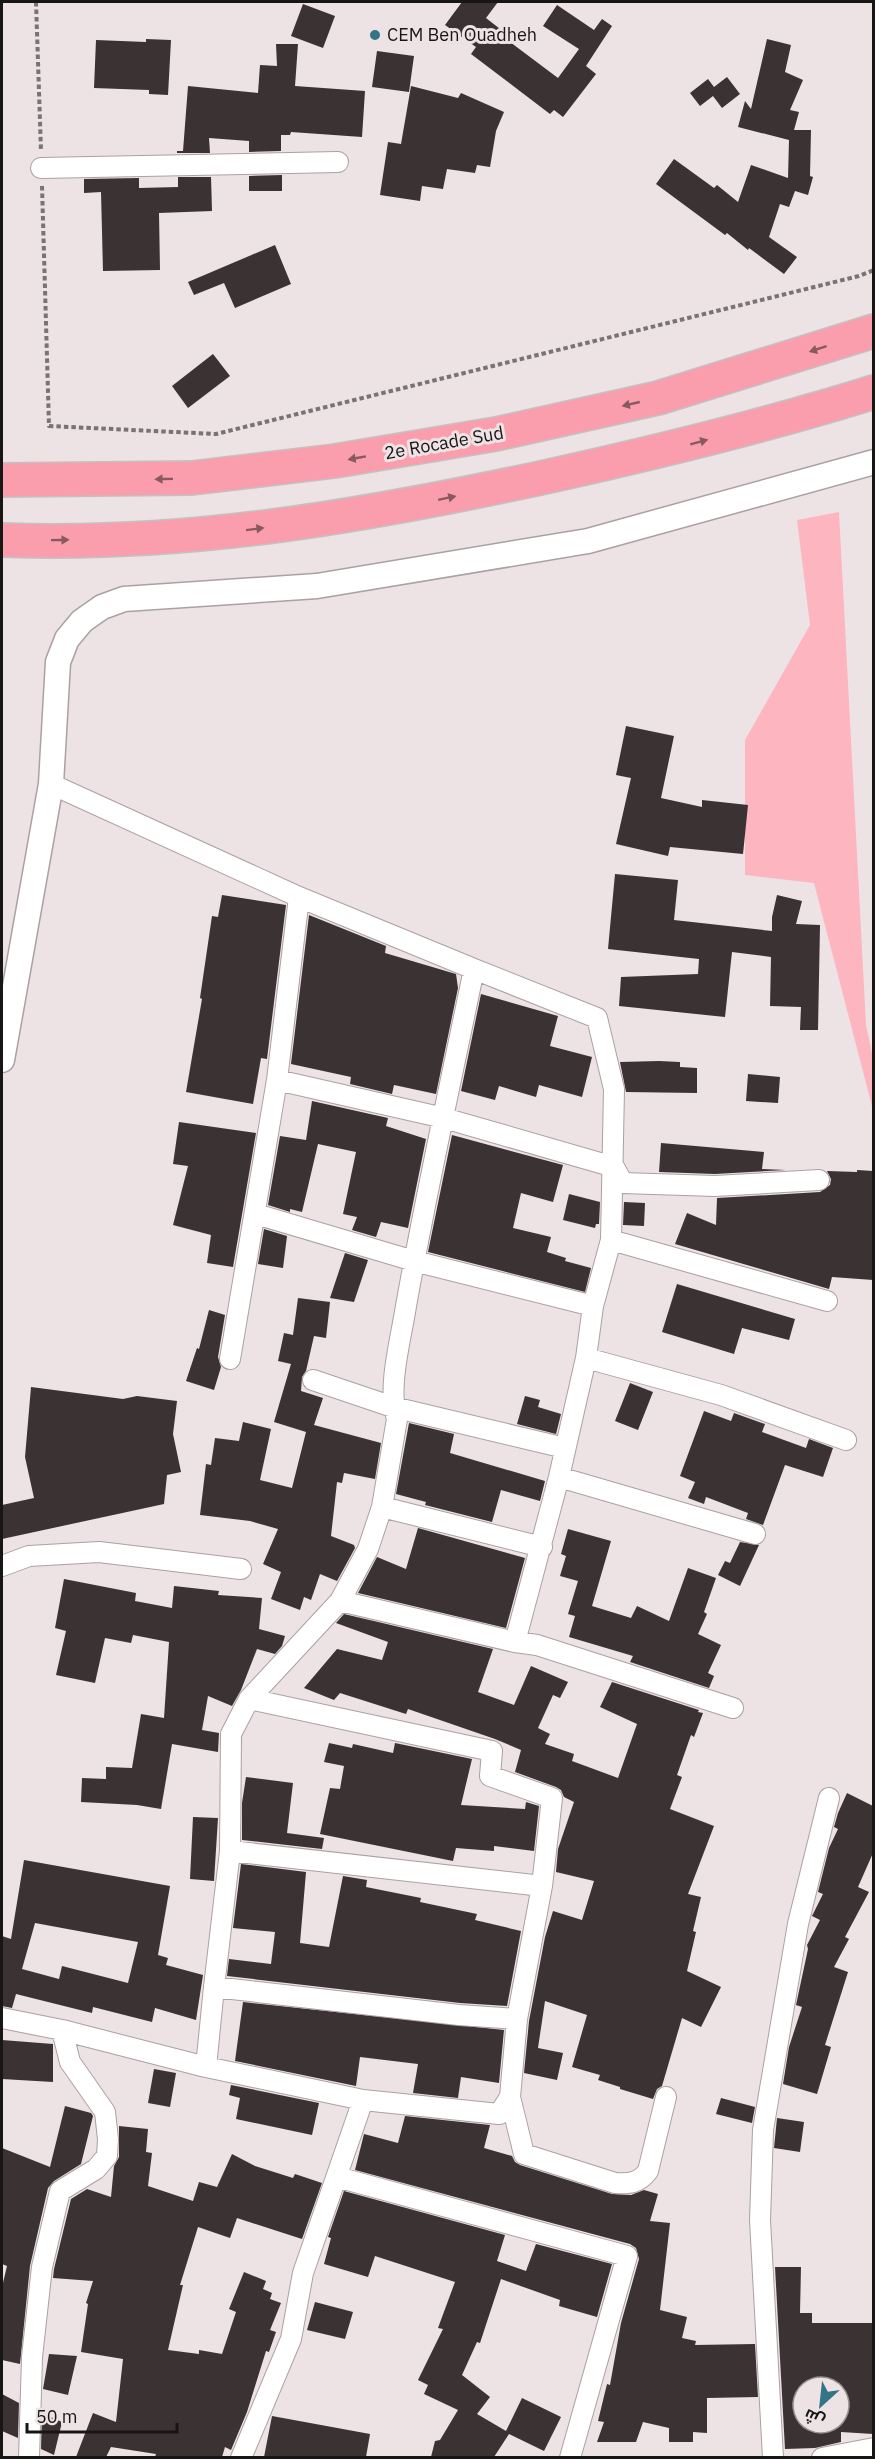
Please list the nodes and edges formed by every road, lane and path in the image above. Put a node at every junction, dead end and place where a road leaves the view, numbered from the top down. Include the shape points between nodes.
1 (36, 2) edge
2 (338, 162) dead end
3 (41, 168) junction
4 (873, 270) edge
5 (873, 331) edge
6 (873, 392) edge
7 (873, 462) edge
8 (2, 480) edge
9 (2, 540) edge
10 (51, 784) junction
11 (299, 897) junction
12 (474, 969) junction
13 (2, 1060) edge
14 (277, 1080) junction
15 (444, 1119) junction
16 (614, 1167) junction
17 (819, 1180) dead end
18 (255, 1214) junction
19 (610, 1240) junction
20 (414, 1261) junction
21 (827, 1301) dead end
22 (593, 1306) junction
23 (586, 1358) junction
24 (230, 1359) dead end
25 (314, 1380) dead end
26 (393, 1407) junction
27 (846, 1440) dead end
28 (565, 1448) junction
29 (559, 1477) junction
30 (382, 1508) junction
31 (755, 1534) dead end
32 (542, 1547) junction
33 (2, 1566) edge
34 (241, 1569) dead end
35 (340, 1601) junction
36 (515, 1642) junction
37 (249, 1699) junction
38 (733, 1708) dead end
39 (829, 1798) dead end
40 (230, 1851) junction
41 (542, 1886) junction
42 (214, 1987) junction
43 (2, 2018) edge
44 (517, 2019) junction
45 (62, 2030) junction
46 (206, 2067) junction
47 (510, 2097) junction
48 (666, 2097) dead end
49 (363, 2100) junction
50 (337, 2177) junction
51 (870, 2452) edge
52 (29, 2457) edge
53 (241, 2457) edge
54 (570, 2457) edge
55 (773, 2457) edge
56 (822, 2457) edge

1 - 3 path
2 - 3 street
3 - 4 path via 49,426 216,434
5 -> 8 highway, 2e Rocade Sud via 658,398 496,434 335,461 192,478
9 -> 6 highway via 123,539 333,519 677,448
7 - 10 street via 588,541 317,586 124,600 102,607 82,621 67,639 58,662
10 - 11 street
10 - 13 street
11 - 12 street
11 - 14 street
12 - 15 street
12 - 16 street via 597,1018 614,1089
14 - 15 street
14 - 18 street
15 - 16 street
15 - 20 street
16 - 17 street via 623,1183 715,1186
16 - 19 street
18 - 20 street
18 - 24 street
19 - 21 street
19 - 22 street
20 - 22 street
20 - 26 street
22 - 23 street
23 - 27 street via 721,1395
23 - 28 street
25 - 26 street
26 - 28 street
26 - 30 street via 397,1419
28 - 29 street
29 - 31 street
29 - 32 street
30 - 32 street
30 - 35 street via 368,1549
32 - 36 street
33 - 34 street via 29,1556 99,1552
35 - 36 street
35 - 37 street
36 - 38 street via 537,1645
37 - 40 street via 231,1734
37 - 41 street via 492,1751 490,1776 552,1798
39 - 55 street via 798,1924 763,2130 760,2220
40 - 41 street
40 - 42 street
41 - 44 street
42 - 44 street
42 - 46 street
43 - 45 street
44 - 47 street
45 - 46 street
45 - 52 street via 70,2062 105,2112 107,2156 96,2169 60,2191 41,2279 32,2357
46 - 49 street
47 - 48 street via 524,2154 628,2184 641,2180 648,2171
47 - 49 street via 499,2114
49 - 50 street
50 - 53 street via 303,2273 291,2339
50 - 54 street via 627,2256
51 - 56 street

